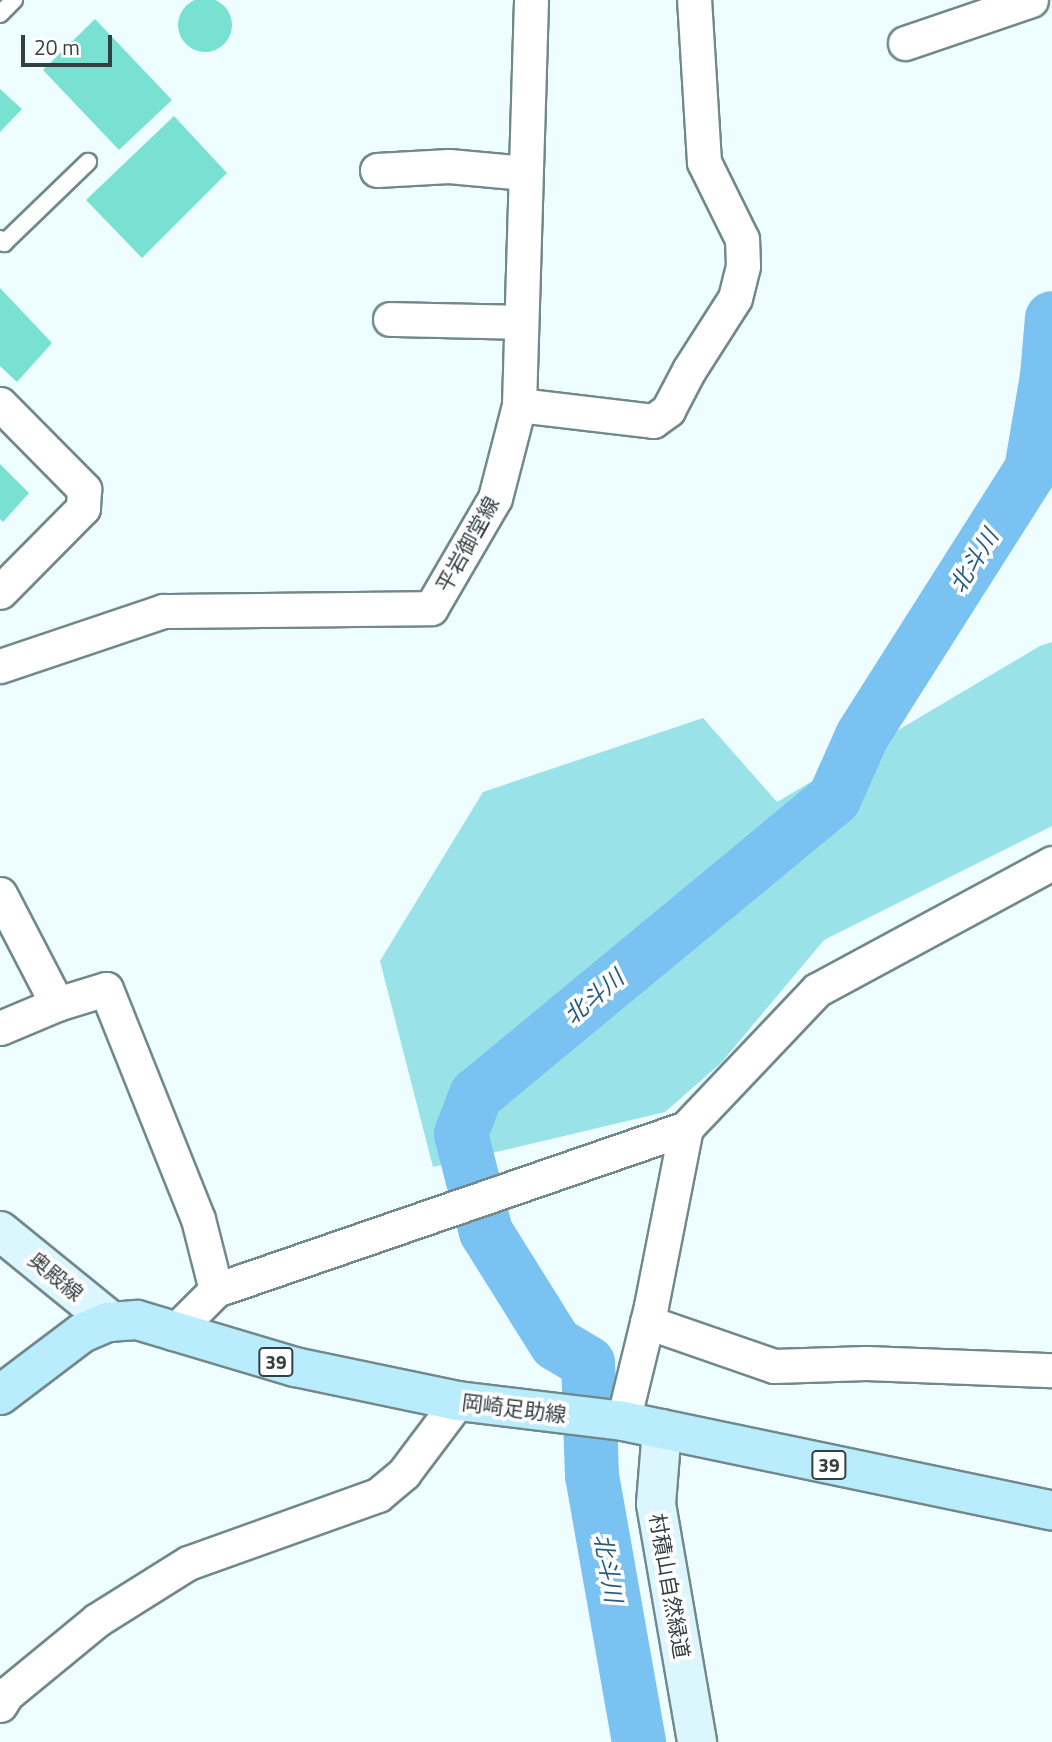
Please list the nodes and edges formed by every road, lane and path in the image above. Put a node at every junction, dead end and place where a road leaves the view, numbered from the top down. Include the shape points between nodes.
1 (14, 0) edge
2 (531, 0) edge
3 (694, 0) edge
4 (1010, 4) edge
5 (0, 14) edge
6 (905, 43) dead end
7 (88, 162) dead end
8 (377, 170) dead end
9 (525, 173) junction
10 (0, 239) edge
11 (390, 319) dead end
12 (521, 322) junction
13 (0, 404) edge
14 (519, 405) junction
15 (2, 588) edge
16 (0, 666) edge
17 (1052, 863) edge
18 (0, 894) edge
19 (57, 1004) junction
20 (0, 1028) edge
21 (686, 1128) junction
22 (0, 1230) edge
23 (216, 1290) junction
24 (112, 1322) junction
25 (647, 1322) junction
26 (173, 1333) junction
27 (1052, 1370) edge
28 (0, 1395) edge
29 (457, 1401) junction
30 (601, 1418) junction
31 (662, 1429) junction
32 (1052, 1511) edge
33 (0, 1705) edge
34 (697, 1742) edge

1 - 5 lane
2 - 9 street, 平岩御堂線
3 - 14 street via 704,162 741,239 743,266 735,298 667,410 653,421
4 - 6 street
7 - 10 lane via 4,243
8 - 9 street via 449,166
9 - 12 street, 平岩御堂線
11 - 12 street
12 - 14 street, 平岩御堂線
13 - 15 street via 84,489 83,508
14 - 16 street, 平岩御堂線 via 495,498 431,608 163,611
17 - 21 street via 817,990
18 - 19 street
19 - 20 street
19 - 23 street via 100,989 106,989 111,997 198,1219
21 - 23 street
21 - 25 street
22 - 24 street, 奥殿線
23 - 26 street
24 - 26 main road, 岡崎足助線 / 39 via 137,1321
24 - 28 main road, 岡崎足助線 / 39 via 82,1333
25 - 27 street via 774,1366 866,1363
25 - 30 street
26 - 29 main road, 岡崎足助線 / 39 via 295,1367
29 - 30 main road, 岡崎足助線 / 39
29 - 33 street via 404,1473 378,1495 188,1563 97,1620 7,1694
30 - 31 main road, 岡崎足助線 / 39
31 - 32 main road, 岡崎足助線 / 39
31 - 34 street, 村積山自然緑道 via 656,1504

